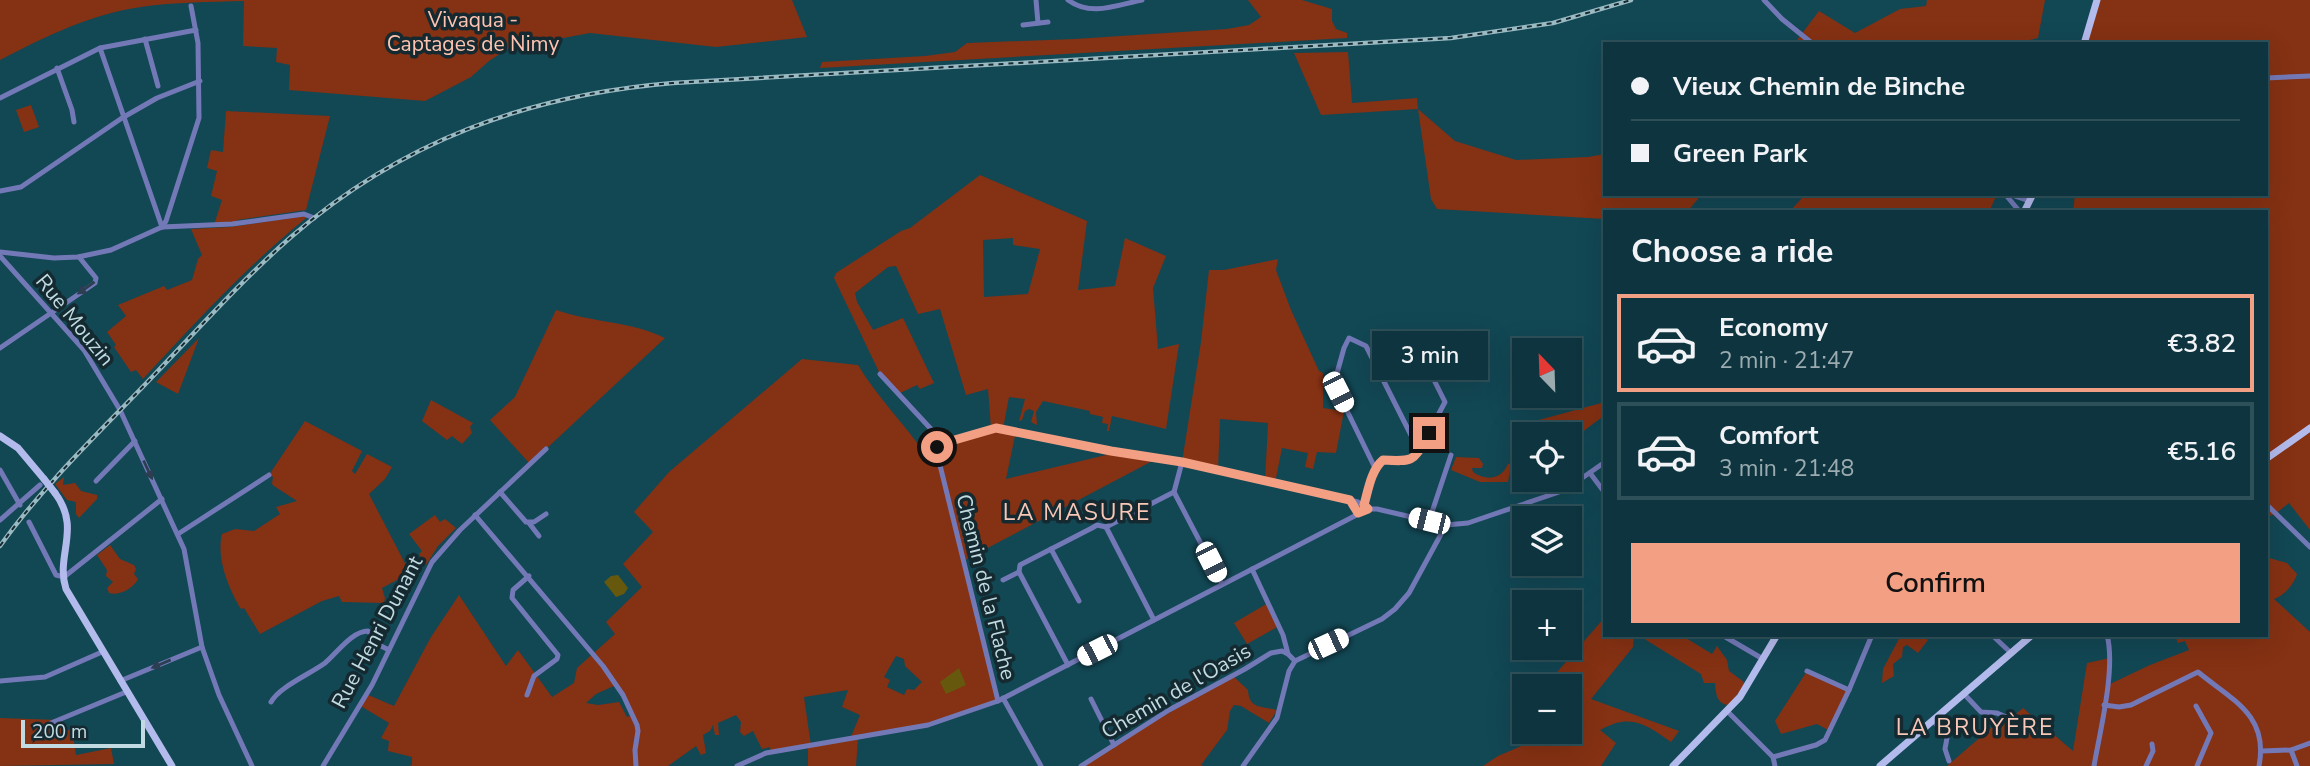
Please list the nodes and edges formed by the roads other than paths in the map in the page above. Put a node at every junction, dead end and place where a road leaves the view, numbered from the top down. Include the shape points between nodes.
1 (1036, 0) edge
2 (1068, 0) edge
3 (1142, 0) edge
4 (1764, 0) edge
5 (2097, 0) edge
6 (191, 6) dead end
7 (1048, 22) dead end
8 (1038, 23) junction
9 (1023, 24) dead end
10 (196, 30) junction
11 (145, 39) junction
12 (1811, 42) edge
13 (2085, 42) edge
14 (100, 48) junction
15 (57, 68) junction
16 (2310, 76) edge
17 (2268, 78) edge
18 (200, 81) junction
19 (158, 86) dead end
20 (0, 98) edge
21 (122, 118) junction
22 (74, 122) dead end
23 (0, 191) edge
24 (2009, 196) edge
25 (2020, 210) edge
26 (314, 218) dead end
27 (162, 227) junction
28 (0, 254) edge
29 (79, 257) junction
30 (51, 312) junction
31 (0, 348) edge
32 (1374, 360) junction
33 (880, 374) dead end
34 (2310, 428) edge
35 (0, 436) edge
36 (135, 441) junction
37 (940, 441) junction
38 (546, 449) dead end
39 (1419, 450) junction
40 (1451, 455) dead end
41 (2268, 456) edge
42 (1182, 462) junction
43 (1603, 463) edge
44 (1375, 468) junction
45 (0, 470) edge
46 (1590, 473) junction
47 (269, 475) dead end
48 (96, 481) dead end
49 (42, 482) junction
50 (1603, 491) edge
51 (500, 492) junction
52 (1174, 492) junction
53 (162, 499) junction
54 (1350, 500) junction
55 (20, 505) junction
56 (2268, 506) edge
57 (1366, 507) junction
58 (1358, 513) junction
59 (546, 514) dead end
60 (475, 515) junction
61 (0, 520) edge
62 (1429, 521) junction
63 (29, 522) dead end
64 (529, 523) junction
65 (1446, 525) junction
66 (1106, 527) junction
67 (178, 534) junction
68 (539, 536) dead end
69 (2310, 547) edge
70 (1051, 549) junction
71 (66, 558) junction
72 (50, 562) junction
73 (64, 568) junction
74 (1252, 569) junction
75 (1019, 572) junction
76 (529, 576) junction
77 (64, 577) junction
78 (1003, 580) dead end
79 (1222, 584) junction
80 (1079, 601) dead end
81 (1154, 620) junction
82 (1725, 637) edge
83 (1776, 637) edge
84 (1870, 637) edge
85 (1994, 637) edge
86 (2030, 637) edge
87 (2107, 637) edge
88 (202, 647) junction
89 (389, 650) junction
90 (102, 652) junction
91 (2011, 653) junction
92 (1288, 654) junction
93 (1763, 659) junction
94 (1295, 661) junction
95 (1068, 665) junction
96 (1807, 671) dead end
97 (0, 681) edge
98 (120, 681) junction
99 (1849, 690) junction
100 (126, 692) junction
101 (1964, 694) junction
102 (527, 695) dead end
103 (1090, 699) dead end
104 (1000, 700) junction
105 (271, 702) dead end
106 (2104, 705) junction
107 (2196, 706) dead end
108 (1727, 711) junction
109 (2010, 714) dead end
110 (1933, 720) junction
111 (51, 723) dead end
112 (2310, 743) edge
113 (2151, 744) dead end
114 (1114, 745) junction
115 (2291, 750) junction
116 (2262, 751) junction
117 (1773, 757) junction
118 (1950, 761) dead end
119 (1038, 765) edge
120 (172, 766) edge
121 (252, 766) edge
122 (323, 766) edge
123 (636, 766) edge
124 (737, 766) edge
125 (1081, 766) edge
126 (1243, 766) edge
127 (1673, 766) edge
128 (1775, 766) edge
129 (1880, 766) edge
130 (2095, 766) edge
131 (2146, 766) edge
132 (2197, 766) edge
133 (2259, 766) edge
134 (2297, 766) edge

1 - 8 street
2 - 3 street via 1088,10
4 - 12 street
5 - 13 main road
6 - 10 street
7 - 8 street
8 - 9 street
10 - 11 street
10 - 18 street
11 - 14 street
11 - 19 street
14 - 15 street
14 - 21 street
15 - 20 street
15 - 22 street
16 - 17 street
18 - 21 street via 161,95
18 - 27 street via 199,118
21 - 23 street via 21,187
21 - 27 street
24 - 25 street
26 - 27 street via 304,214
27 - 29 street via 111,250
28 - 29 street
28 - 30 street, Rue Mouzin
29 -> 30 street via 96,282
30 - 31 street
30 - 36 street, Rue Mouzin via 84,350
32 - 39 street
32 - 39 street via 1392,351 1421,360 1445,402
32 - 44 street via 1363,344 1349,338 1334,383
33 - 37 street
34 - 41 main road
35 - 49 main road via 18,448
36 - 48 street
36 -> 53 street, Rue Mouzin
37 - 42 street via 996,428
37 - 104 street, Chemin de la Flache via 937,453
38 - 51 street, Rue Henri Dunant
39 - 44 street via 1407,461 1383,460
40 - 62 street
42 - 52 street
42 - 54 street
43 - 46 street
44 - 57 street
45 - 55 street
46 - 50 street
46 - 65 street via 1541,500 1483,519
47 - 67 street
49 - 55 street
49 - 71 main road, bridge via 55,493 67,516
51 - 60 street, Rue Henri Dunant
51 - 64 street
52 - 66 street
52 - 79 street
53 - 67 street, Rue Mouzin
53 - 77 street
54 - 57 street
54 - 58 street
55 - 61 street
56 - 69 street
57 - 58 street
57 - 62 street
58 - 74 street
59 - 64 street
60 - 76 street
60 - 89 street, Rue Henri Dunant via 432,562
62 - 65 street
63 - 72 street
64 - 68 street
65 - 94 street via 1409,593 1395,609
66 - 70 street via 1097,525
66 - 81 street
67 - 88 street, Rue Mouzin via 187,558
70 - 75 street via 1020,565
70 - 80 street
71 - 72 street
71 - 73 main road
72 - 73 street
72 - 77 street via 56,575
73 - 77 main road
74 - 79 street
74 - 92 street
75 - 78 street
75 - 95 street
76 - 102 street via 513,590 512,598 558,655 534,676
76 - 123 street via 623,695 638,729
77 - 90 main road via 66,589
79 - 81 street
81 - 95 street
82 - 93 street
83 - 93 main road
84 - 99 street
85 - 91 street
86 - 91 main road
87 - 106 street via 2110,658
88 -> 98 street
88 - 121 street, Rue Mouzin
89 - 105 street via 368,631 361,631
89 - 122 street, Rue Henri Dunant
90 - 97 street via 45,677
90 - 98 main road
91 - 101 main road
92 - 94 street
92 - 114 street, Chemin de l'Oasis via 1271,653
93 - 108 main road
94 - 126 street via 1277,718
95 - 104 street
96 - 99 street
98 - 100 main road
99 - 117 street via 1825,740
100 - 111 street
100 - 120 main road
101 - 109 street via 1981,712
101 - 110 main road
103 - 114 street
104 - 119 street
104 - 124 street via 928,725 761,754
106 - 116 street via 2131,705 2198,672 2248,712 2258,728
106 - 130 street
107 - 132 street via 2211,733
108 - 117 street
108 - 127 main road
110 - 118 street via 1947,738
110 - 129 main road
112 - 115 street
113 - 131 street via 2153,751
114 - 125 street, Chemin de l'Oasis
115 - 116 street
115 - 134 street
116 - 133 street
117 - 128 street

